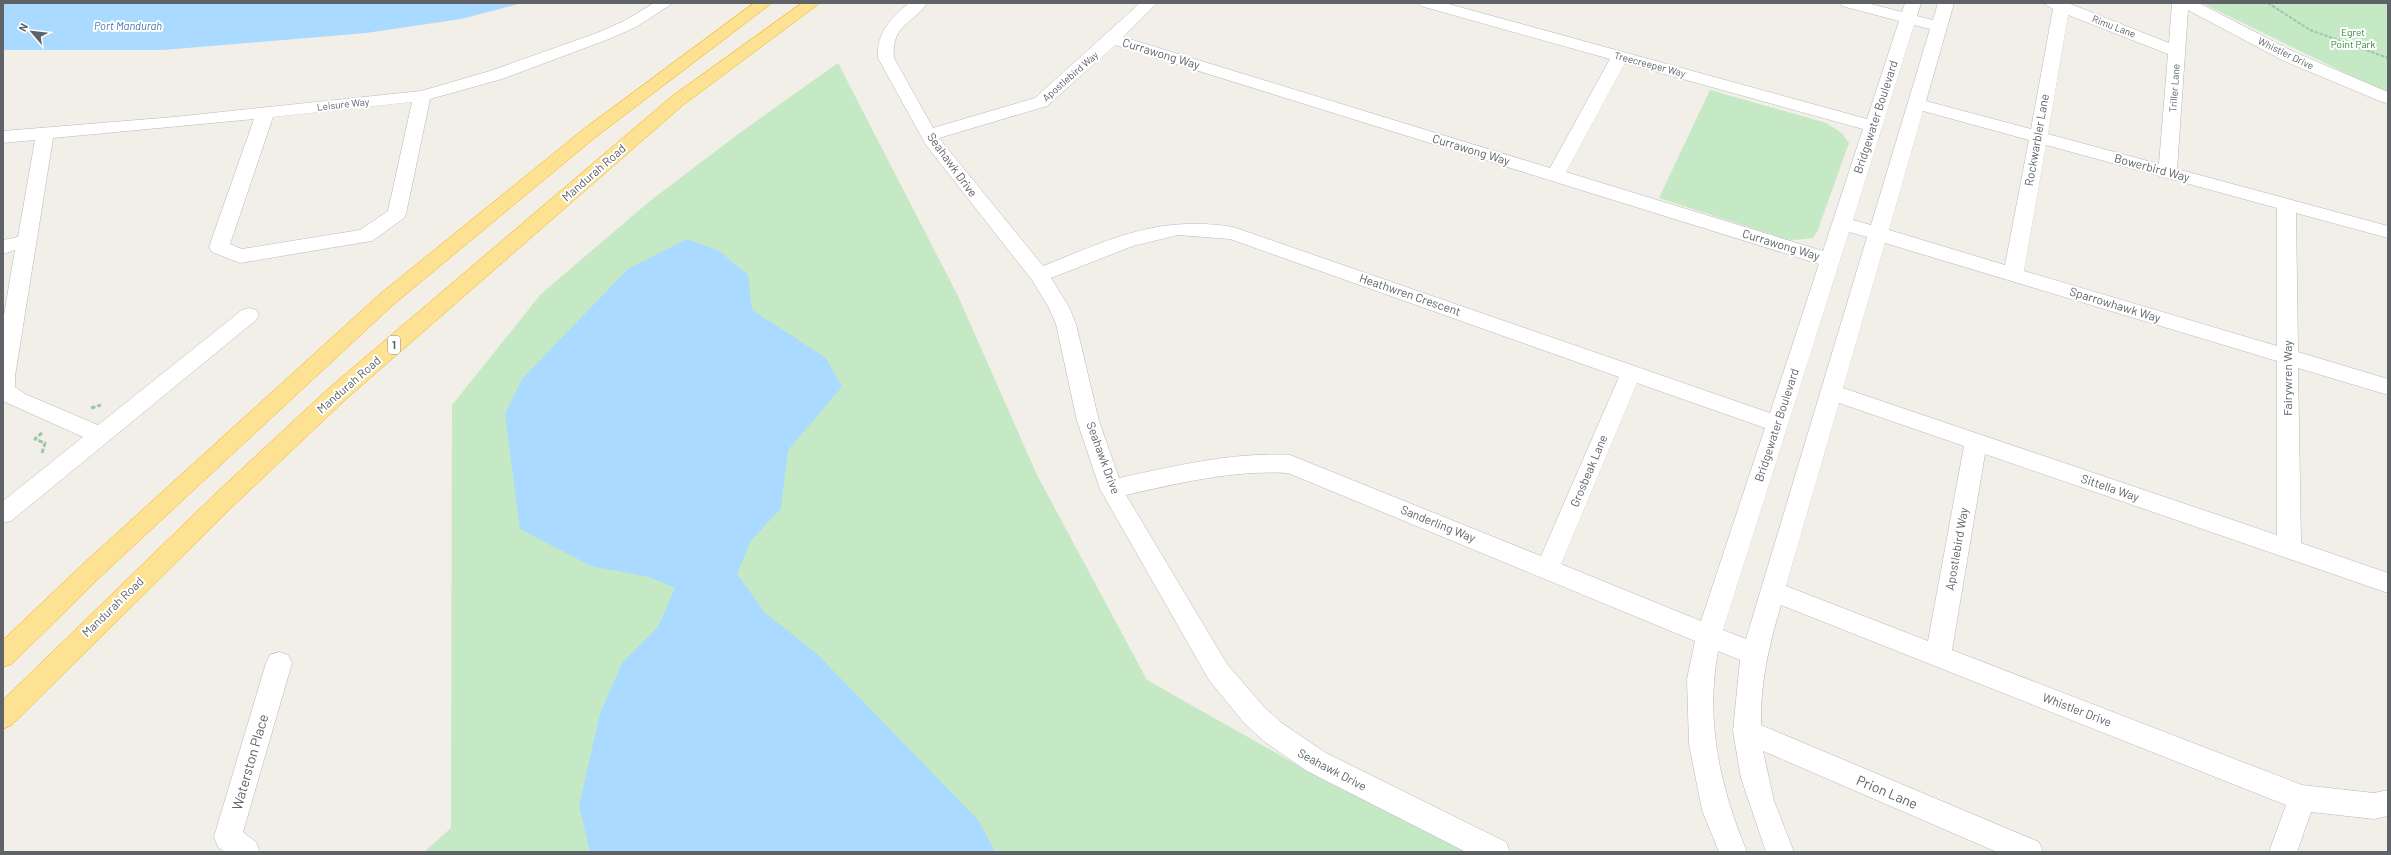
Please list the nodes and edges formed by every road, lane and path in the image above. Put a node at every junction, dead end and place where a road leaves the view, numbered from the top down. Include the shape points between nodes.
1 (665, 3) edge
2 (764, 3) edge
3 (812, 3) edge
4 (919, 3) edge
5 (1149, 3) edge
6 (1427, 3) edge
7 (1848, 3) edge
8 (1946, 3) edge
9 (2180, 3) edge
10 (2187, 3) edge
11 (2268, 3) edge
12 (2056, 4) edge
13 (1911, 11) edge
14 (1939, 26) junction
15 (1112, 39) junction
16 (2176, 51) junction
17 (1620, 56) junction
18 (2388, 58) edge
19 (422, 96) junction
20 (2388, 98) edge
21 (1916, 104) junction
22 (266, 111) junction
23 (1873, 126) junction
24 (44, 133) junction
25 (928, 135) junction
26 (3, 137) edge
27 (2038, 137) junction
28 (2168, 173) junction
29 (1555, 176) junction
30 (2286, 205) junction
31 (1842, 223) junction
32 (2388, 232) edge
33 (1878, 234) junction
34 (26, 241) junction
35 (3, 247) edge
36 (1830, 260) junction
37 (2012, 274) junction
38 (1039, 275) junction
39 (249, 315) dead end
40 (2288, 358) junction
41 (1631, 373) junction
42 (2388, 387) edge
43 (1831, 392) junction
44 (1777, 424) junction
45 (100, 435) junction
46 (1976, 442) junction
47 (1112, 489) junction
48 (3, 514) edge
49 (2289, 550) junction
50 (1547, 569) junction
51 (2388, 584) edge
52 (1772, 591) junction
53 (1709, 634) junction
54 (1754, 654) junction
55 (3, 656) edge
56 (1938, 656) junction
57 (279, 663) dead end
58 (3, 717) edge
59 (1746, 732) junction
60 (2302, 798) junction
61 (2388, 803) edge
62 (246, 852) edge
63 (1496, 852) edge
64 (1733, 852) edge
65 (1780, 852) edge
66 (2029, 852) edge
67 (2283, 852) edge

1 - 19 street, Leisure Way via 630,24 603,36 496,75
2 - 55 highway via 590,132 387,299 92,570
3 - 58 highway, Mandurah Road / 1 via 677,101 337,394 217,506
4 - 25 street, Seahawk Drive via 888,33 884,48 886,58
5 - 15 street, Apostlebird Way
6 - 17 street, Treecreeper Way
7 - 13 street
8 - 14 street
9 - 16 street, Triller Lane
10 - 20 street, Whistler Drive via 2288,56
11 - 18 path via 2287,19 2318,35
12 - 16 street, Rimu Lane
12 - 27 street, Rockwarbler Lane
13 - 14 street
13 - 23 street, Bridgewater Boulevard
14 - 21 street
15 - 25 street, Apostlebird Way via 1040,102
15 - 29 street, Currawong Way
16 - 28 street, Triller Lane
17 - 23 street, Treecreeper Way
17 - 29 street
19 - 22 street, Leisure Way
19 - 22 street via 397,214 365,236 240,256 219,247
21 - 27 street, Bowerbird Way
21 - 33 street
22 - 24 street, Leisure Way
23 - 31 street, Bridgewater Boulevard
24 - 26 street, Leisure Way
24 - 34 street
25 - 38 street, Seahawk Drive via 948,164
27 - 28 street, Bowerbird Way
27 - 37 street, Rockwarbler Lane
28 - 30 street, Bowerbird Way
29 - 36 street, Currawong Way
30 - 32 street, Bowerbird Way
30 - 40 street, Fairywren Way
31 - 33 street, Sparrowhawk Way
31 - 36 street, Bridgewater Boulevard
33 - 37 street, Sparrowhawk Way
33 - 43 street
34 - 35 street
34 - 45 street via 4,376 4,391 17,400
36 - 44 street, Bridgewater Boulevard
37 - 40 street, Sparrowhawk Way
38 - 41 street, Heathwren Crescent via 1091,254 1158,232 1209,229 1233,233
38 - 47 street, Seahawk Drive via 1059,307 1066,324 1088,421
39 - 45 street
40 - 42 street, Sparrowhawk Way
40 - 49 street, Fairywren Way
41 - 44 street, Heathwren Crescent
41 - 50 street, Grosbeak Lane
43 - 46 street, Sittella Way
43 - 52 street
44 - 53 street, Bridgewater Boulevard
45 - 48 street
46 - 49 street, Sittella Way
46 - 56 street, Apostlebird Way
47 - 50 street, Sanderling Way via 1216,467 1269,462 1290,464
47 - 63 street, Seahawk Drive via 1218,672 1234,694 1266,728 1292,749 1325,769
49 - 51 street, Sittella Way
50 - 53 street, Sanderling Way
52 - 54 street
52 - 56 street, Whistler Drive
53 - 54 street, Sanderling Way
53 - 64 street, Bridgewater Boulevard via 1700,679 1702,744 1716,810
54 - 59 street via 1747,690
56 - 60 street, Whistler Drive
57 - 62 street, Waterston Place via 228,837
59 - 65 street via 1748,753 1762,809
59 - 66 street, Prion Lane
60 - 61 street, Whistler Drive via 2374,806
60 - 67 street

